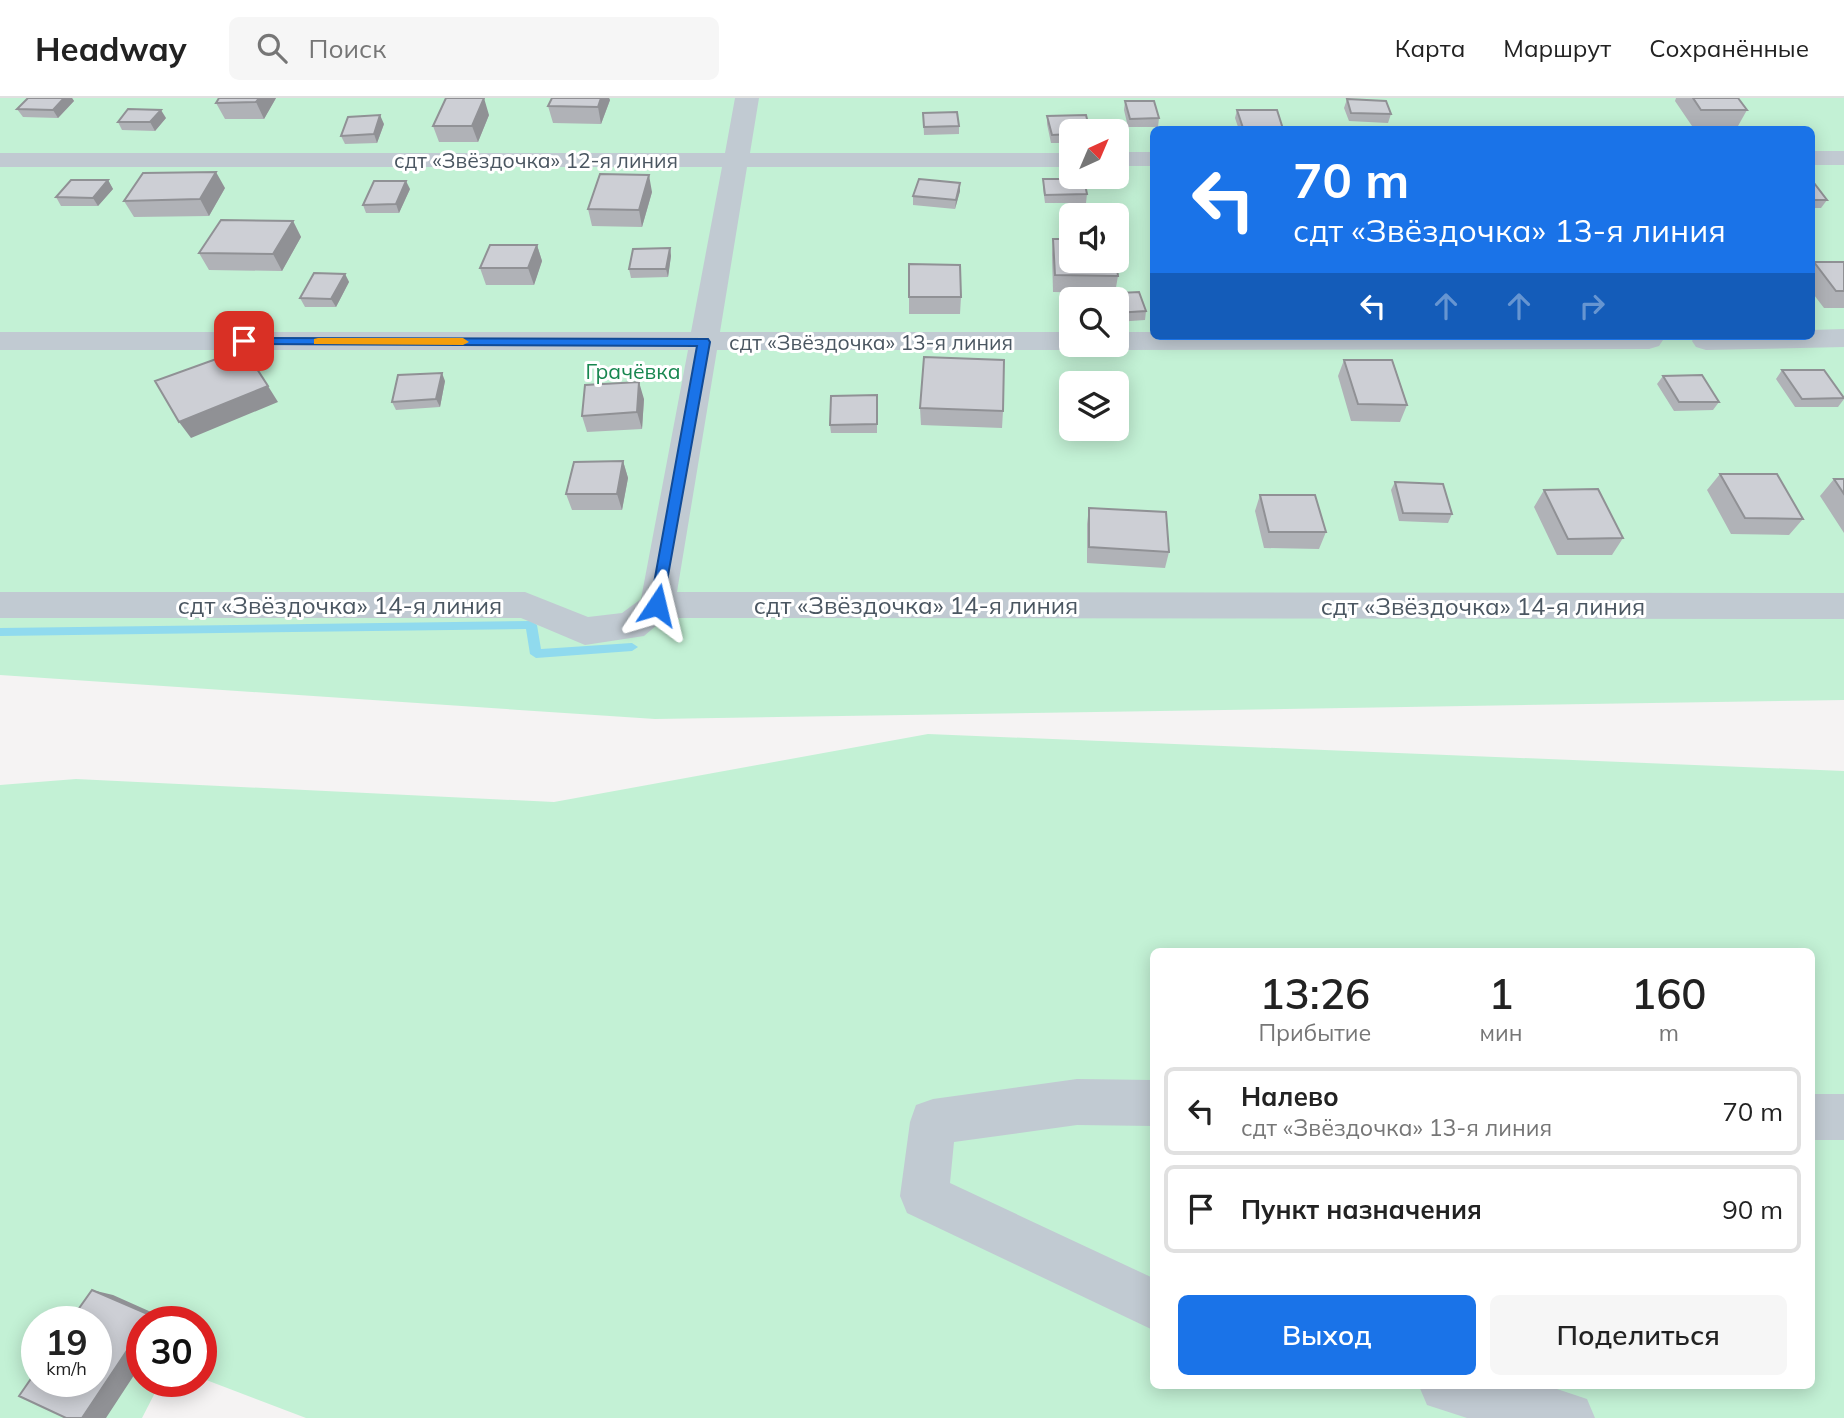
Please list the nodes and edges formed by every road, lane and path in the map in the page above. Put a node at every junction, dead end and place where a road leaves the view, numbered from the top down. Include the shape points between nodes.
1 (747, 98) edge
2 (1815, 158) edge
3 (1844, 158) edge
4 (1129, 159) edge
5 (1150, 159) edge
6 (0, 160) edge
7 (1059, 160) edge
8 (736, 161) junction
9 (1844, 338) edge
10 (1815, 339) edge
11 (1649, 340) dead end
12 (1752, 340) edge
13 (0, 341) edge
14 (1059, 341) edge
15 (1129, 341) edge
16 (1706, 341) dead end
17 (704, 342) junction
18 (0, 605) edge
19 (657, 605) junction
20 (1844, 607) edge
21 (1150, 1104) edge
22 (1815, 1116) edge
23 (1844, 1117) edge
24 (1150, 1303) edge
25 (1457, 1389) edge
26 (1568, 1418) edge

1 - 8 street
2 - 3 street
4 - 5 street
6 - 8 street, сдт «Звёздочка» 12-я линия
7 - 8 street, сдт «Звёздочка» 12-я линия
8 - 17 street
9 - 10 street
11 - 15 street
12 - 16 street
13 - 17 street, сдт «Звёздочка» 13-я линия
14 - 17 street, сдт «Звёздочка» 13-я линия
17 - 19 street
18 - 19 street, сдт «Звёздочка» 14-я линия via 524,605 585,631 631,626
19 - 20 street, сдт «Звёздочка» 14-я линия
21 - 24 street via 1077,1102 933,1122 924,1196
22 - 23 street
25 - 26 street

